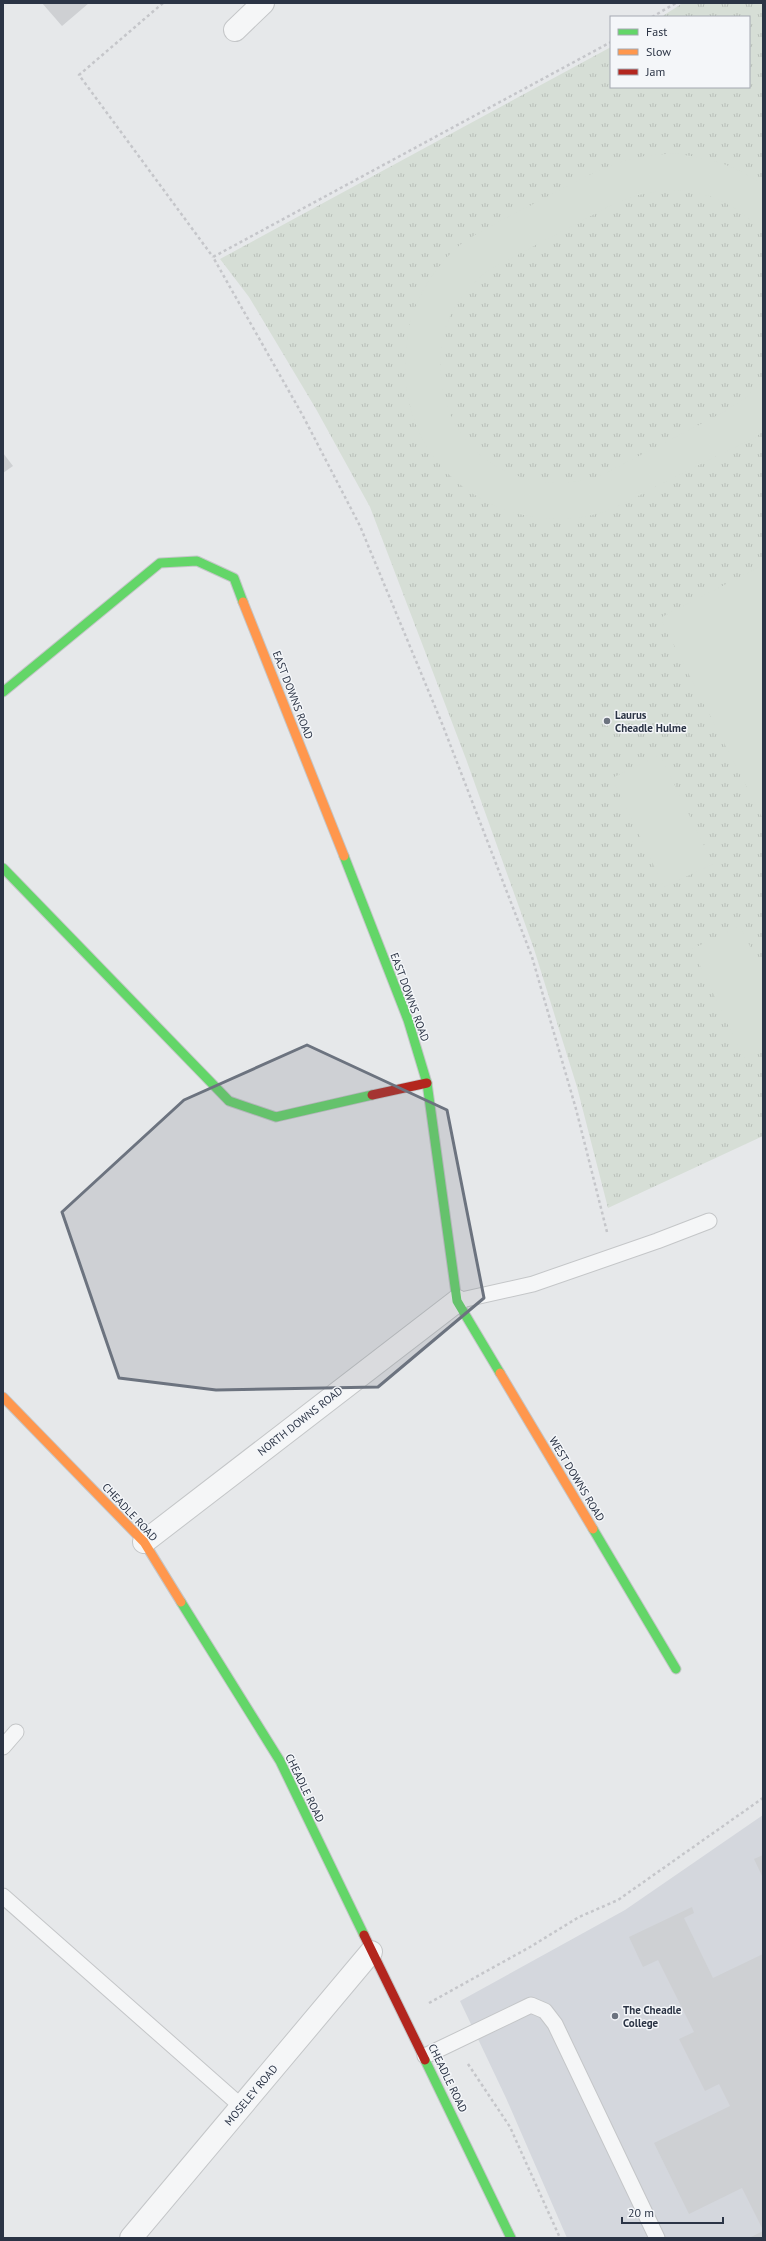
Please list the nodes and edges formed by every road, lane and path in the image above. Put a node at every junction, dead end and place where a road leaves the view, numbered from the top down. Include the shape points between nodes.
1 (163, 3) edge
2 (263, 3) edge
3 (676, 3) edge
4 (654, 16) edge
5 (235, 30) dead end
6 (610, 43) edge
7 (213, 257) junction
8 (3, 692) edge
9 (3, 868) edge
10 (427, 1083) junction
11 (708, 1221) dead end
12 (612, 1256) junction
13 (457, 1301) junction
14 (3, 1397) edge
15 (144, 1542) junction
16 (676, 1668) dead end
17 (16, 1732) dead end
18 (3, 1747) edge
19 (763, 1798) edge
20 (3, 1896) edge
21 (371, 1952) junction
22 (430, 2003) junction
23 (405, 2017) junction
24 (453, 2041) junction
25 (424, 2056) junction
26 (241, 2106) junction
27 (131, 2238) edge
28 (512, 2238) edge
29 (560, 2238) edge
30 (657, 2238) edge

1 - 7 path via 79,75
2 - 5 street
3 - 4 path
6 - 7 path
7 - 12 path via 303,416 360,526 443,726 532,957 576,1109
8 - 10 street, EAST DOWNS ROAD via 160,563 197,561 234,578 408,1020
9 - 10 street via 229,1101 276,1117
10 - 13 street, EAST DOWNS ROAD
11 - 12 lane
12 - 13 lane via 534,1284
13 - 15 street, NORTH DOWNS ROAD
13 - 16 street, WEST DOWNS ROAD
14 - 15 street, CHEADLE ROAD
15 - 21 street, CHEADLE ROAD via 280,1761
17 - 18 lane
19 - 22 path via 618,1900 579,1917
20 - 26 lane
21 - 23 street, CHEADLE ROAD
21 - 26 street, MOSELEY ROAD
22 - 23 path
22 - 24 path
23 - 25 street, CHEADLE ROAD
24 - 25 lane
24 - 29 path via 510,2127
24 - 30 lane via 531,2005 545,2011 555,2024
25 - 28 street, CHEADLE ROAD
26 - 27 street, MOSELEY ROAD

